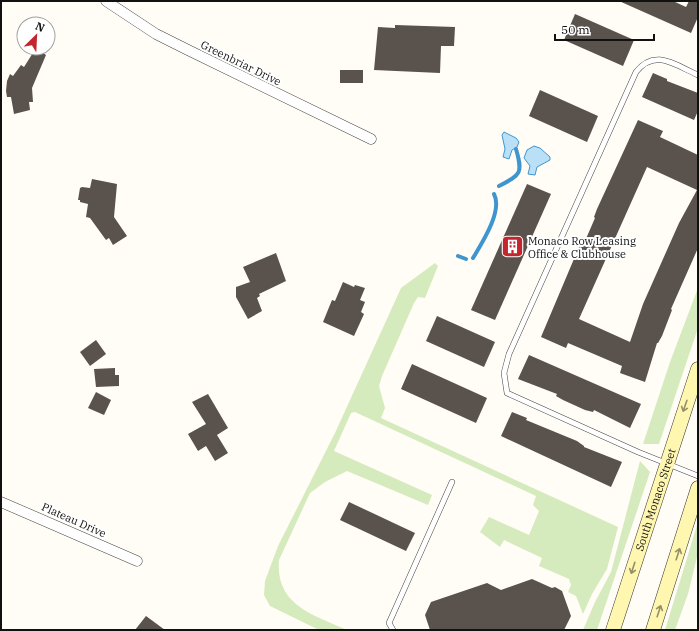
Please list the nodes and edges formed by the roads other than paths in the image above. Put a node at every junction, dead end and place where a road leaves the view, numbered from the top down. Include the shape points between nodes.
1 (106, 1) edge
2 (698, 75) edge
3 (371, 138) dead end
4 (698, 369) edge
5 (666, 464) junction
6 (698, 476) edge
7 (452, 482) dead end
8 (698, 488) edge
9 (1, 502) edge
10 (137, 561) dead end
11 (393, 630) edge
12 (612, 630) edge
13 (653, 630) edge

1 - 3 street, Greenbriar Drive via 181,47
2 - 5 lane via 660,59 647,62 636,72 509,354 504,373 507,393
4 -> 5 main road, South Monaco Street
5 - 6 lane
5 -> 12 main road, South Monaco Street
7 - 11 lane via 389,623
13 -> 8 main road
9 - 10 street, Plateau Drive

